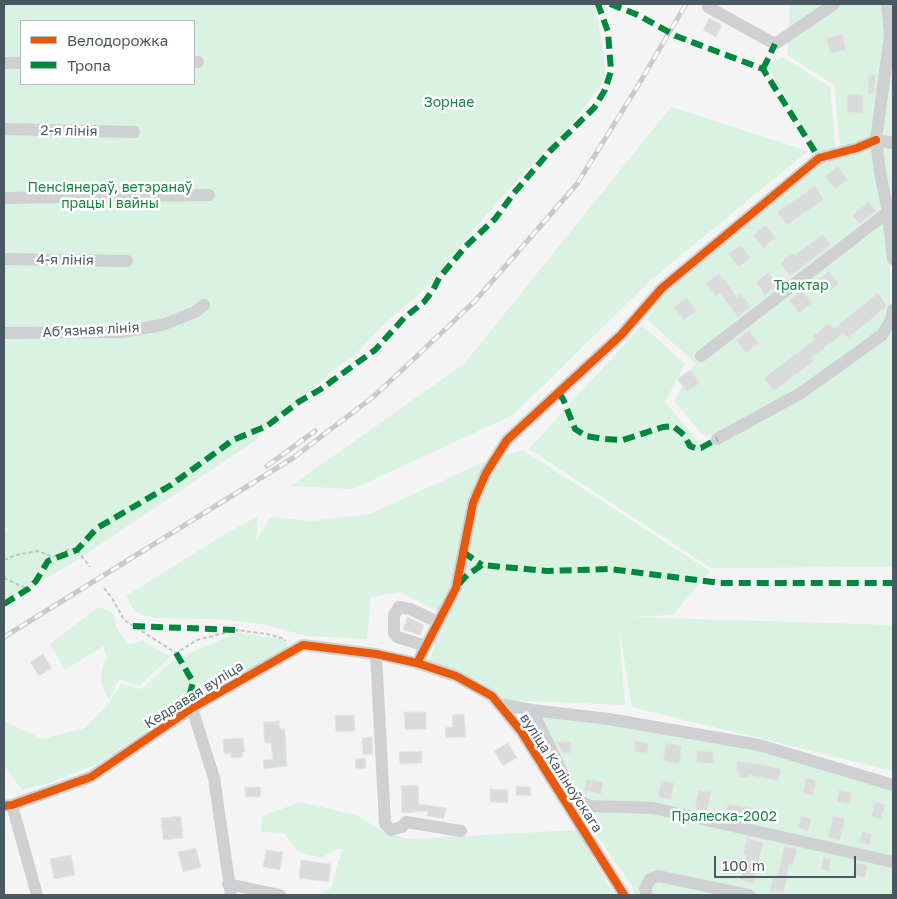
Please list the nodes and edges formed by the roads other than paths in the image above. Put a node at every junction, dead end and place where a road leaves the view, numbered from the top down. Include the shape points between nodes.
1 (834, 4) edge
2 (887, 4) edge
3 (708, 7) dead end
4 (4, 63) edge
5 (20, 63) edge
6 (4, 129) edge
7 (134, 132) dead end
8 (876, 140) junction
9 (893, 143) edge
10 (209, 195) dead end
11 (4, 198) edge
12 (888, 212) junction
13 (4, 259) edge
14 (893, 259) edge
15 (127, 261) dead end
16 (204, 305) dead end
17 (893, 310) edge
18 (4, 333) edge
19 (701, 356) dead end
20 (718, 439) dead end
21 (438, 622) junction
22 (426, 646) junction
23 (376, 654) junction
24 (417, 663) junction
25 (500, 704) junction
26 (192, 708) junction
27 (532, 710) junction
28 (893, 785) edge
29 (8, 805) edge
30 (461, 831) dead end
31 (893, 862) edge
32 (230, 890) edge
33 (37, 895) edge
34 (280, 895) edge
35 (624, 895) edge
36 (647, 895) edge
37 (749, 895) edge

1 - 3 street via 775,44
2 - 8 street via 890,35
4 - 5 street
6 - 7 street, 2-я лінія
8 - 9 street
8 - 12 street
8 - 21 street via 819,158 662,288 621,334 507,440 486,473 473,503 456,588
10 - 11 street
12 - 14 street
12 - 19 street
13 - 15 street, 4-я лінія
16 - 18 street, Абʼязная лінія via 162,326 130,330
17 - 20 street via 882,335 801,392
21 - 22 street
21 - 22 street via 410,609 399,608 394,615 394,634
22 - 24 street
23 - 24 street, вуліца Каліноўскага
23 - 26 street, Кедравая вуліца via 304,645
23 - 30 street via 385,824 391,830 402,827 406,822
24 - 25 street, вуліца Каліноўскага via 473,684
25 - 27 street
25 - 35 street, вуліца Каліноўскага
26 - 29 street, Кедравая вуліца via 91,777
26 - 32 street via 214,778
27 - 28 street via 609,719 759,745
27 - 31 street via 575,798 590,806 653,808
29 - 33 street
32 - 34 street
36 - 37 street via 650,879 658,876

